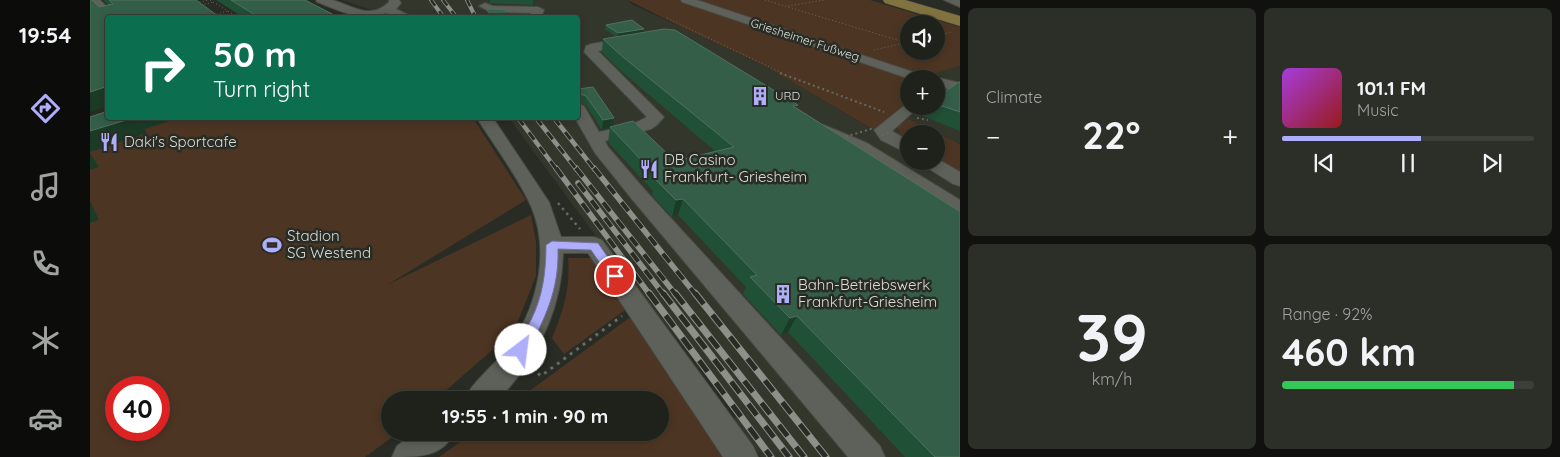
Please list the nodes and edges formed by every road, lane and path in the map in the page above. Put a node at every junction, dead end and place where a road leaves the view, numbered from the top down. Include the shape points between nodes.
1 (94, 0) edge
2 (210, 0) edge
3 (321, 0) edge
4 (686, 0) edge
5 (765, 0) edge
6 (824, 0) edge
7 (890, 0) edge
8 (907, 0) edge
9 (949, 0) edge
10 (214, 2) junction
11 (960, 4) edge
12 (390, 5) edge
13 (485, 6) dead end
14 (786, 6) junction
15 (228, 10) junction
16 (109, 15) edge
17 (211, 15) edge
18 (236, 15) edge
19 (362, 15) edge
20 (371, 15) edge
21 (405, 15) edge
22 (536, 15) edge
23 (960, 15) edge
24 (667, 18) dead end
25 (956, 26) edge
26 (647, 38) edge
27 (900, 40) edge
28 (900, 44) edge
29 (851, 55) junction
30 (900, 71) edge
31 (945, 85) edge
32 (959, 88) edge
33 (580, 113) edge
34 (900, 115) edge
35 (897, 117) junction
36 (486, 120) edge
37 (813, 123) edge
38 (873, 131) dead end
39 (888, 133) dead end
40 (882, 135) dead end
41 (594, 138) junction
42 (838, 138) edge
43 (900, 143) edge
44 (944, 170) edge
45 (960, 180) edge
46 (556, 201) dead end
47 (960, 209) edge
48 (552, 245) junction
49 (594, 246) junction
50 (636, 306) junction
51 (516, 359) junction
52 (541, 376) junction
53 (545, 379) dead end
54 (488, 391) edge
55 (428, 441) edge
56 (408, 457) edge
57 (742, 457) edge
58 (870, 457) edge

1 - 16 street
2 - 10 path
2 - 10 path via 194,5
3 - 19 street
4 - 29 street, Griesheimer Fußweg
5 - 14 path
6 - 14 path
7 - 25 main road
8 - 23 main road
9 - 11 street
10 - 15 path
12 - 20 street
12 - 21 street
13 - 22 street via 491,9 538,10
14 - 27 path
15 - 17 path
15 - 18 path
24 - 35 path via 776,71
26 - 41 street via 596,47 590,52 656,117 643,127
28 - 29 path
29 - 30 street, Griesheimer Fußweg
31 - 32 street
33 - 41 street
34 - 35 street
35 - 43 street via 884,127 883,133
36 - 48 street via 542,210
37 - 47 street via 862,147
38 - 42 path, bridge
39 - 40 path, bridge
41 - 58 street via 638,194
44 - 45 street
46 - 49 path
48 - 49 street
48 - 51 street via 549,288 538,320
49 - 50 street
50 - 52 path
50 - 57 street
51 - 52 path via 528,364
51 - 54 street
52 - 53 path
55 - 56 street

